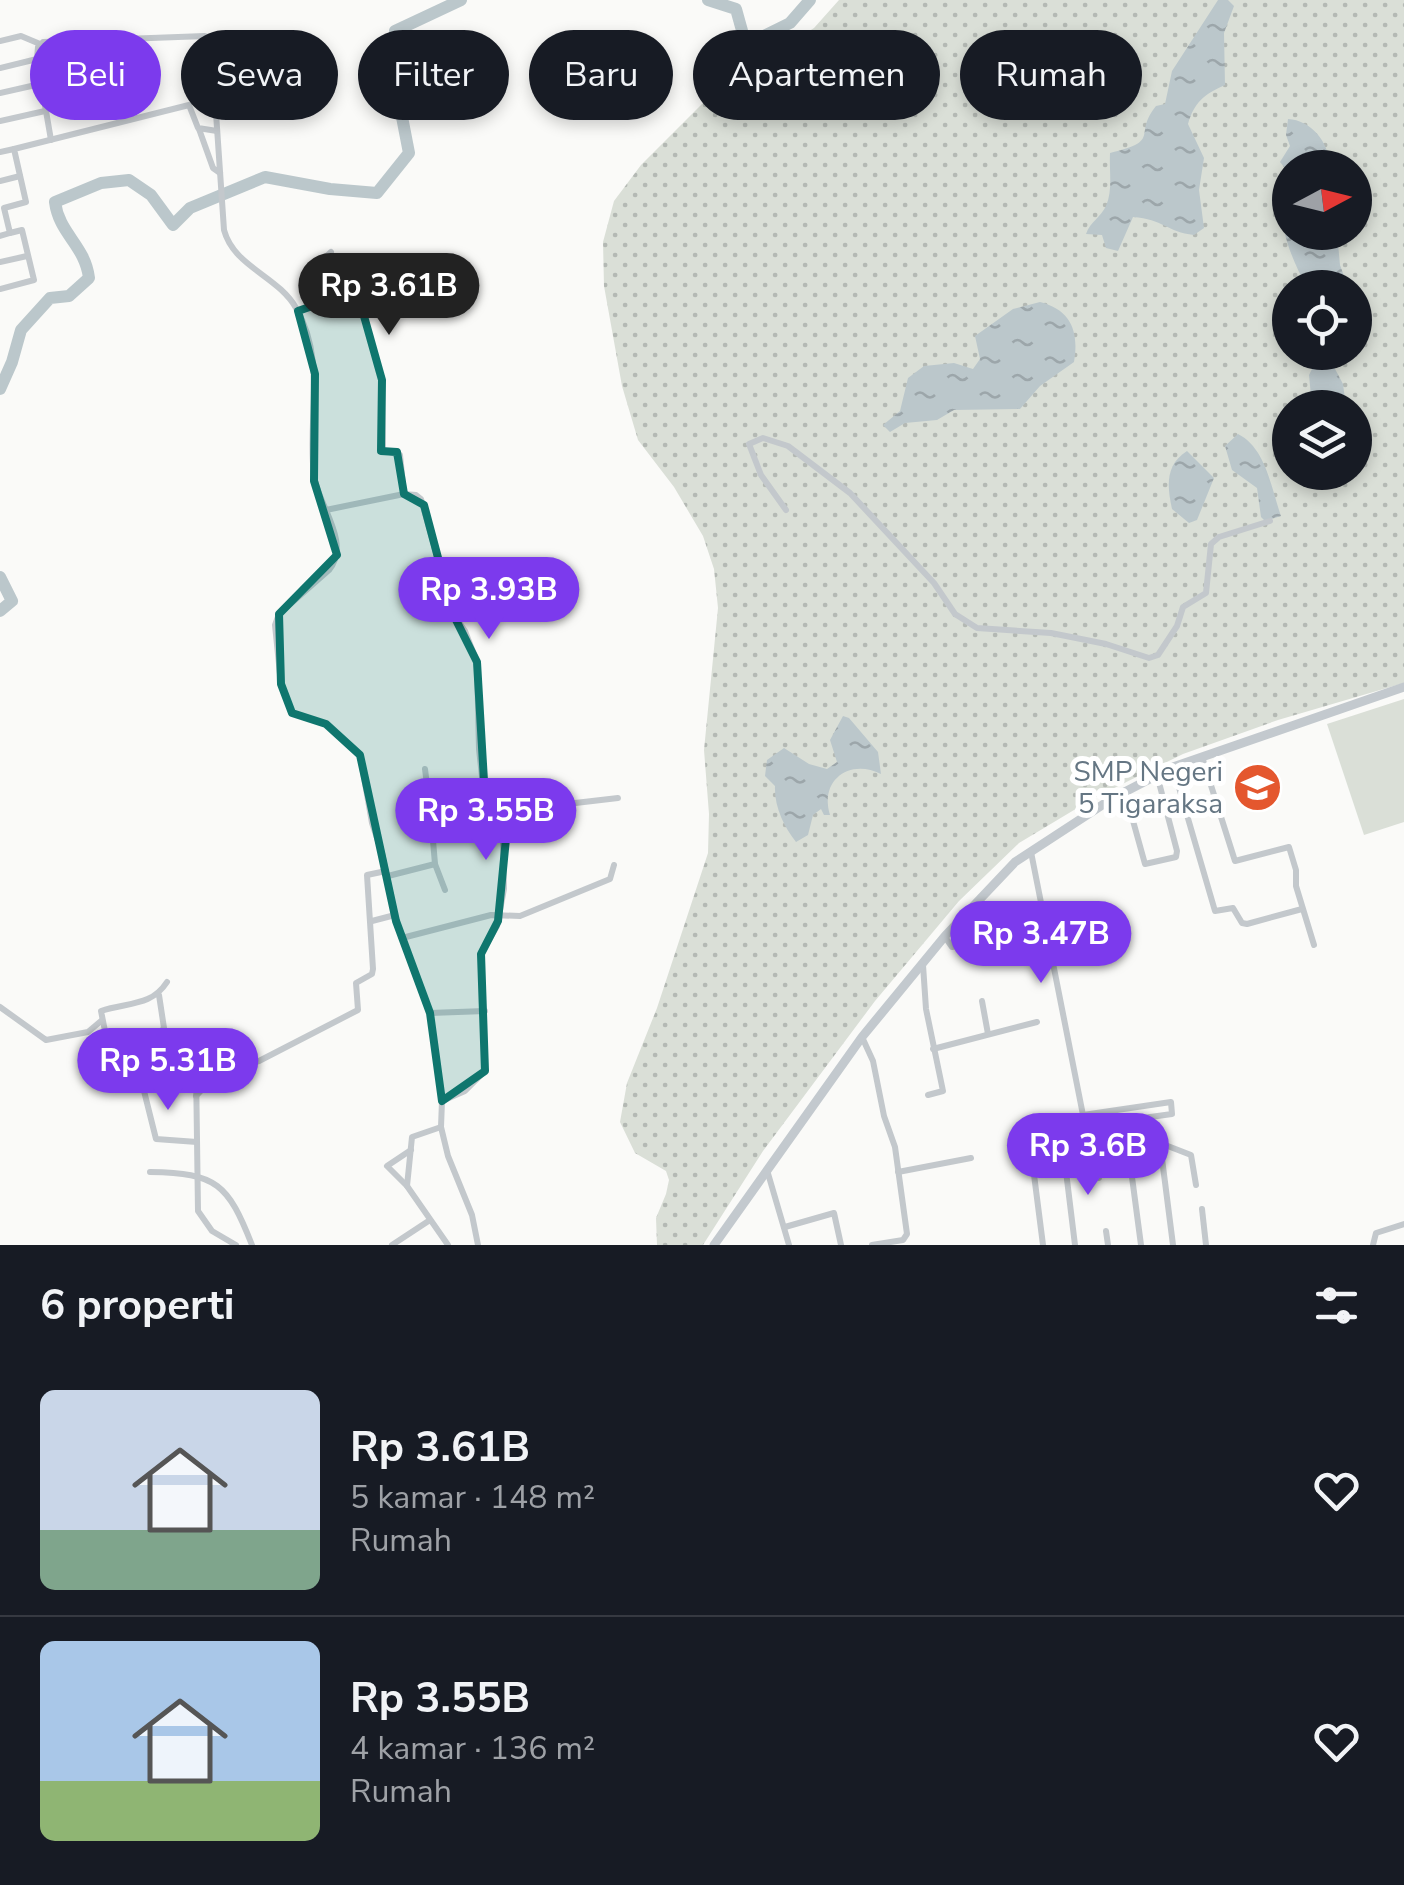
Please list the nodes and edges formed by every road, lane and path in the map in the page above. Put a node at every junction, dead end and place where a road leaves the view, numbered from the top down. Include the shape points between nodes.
1 (161, 37) edge
2 (30, 40) edge
3 (0, 41) edge
4 (30, 61) edge
5 (0, 68) edge
6 (30, 86) edge
7 (0, 94) edge
8 (30, 115) edge
9 (47, 120) edge
10 (0, 122) edge
11 (198, 128) junction
12 (217, 131) junction
13 (51, 140) junction
14 (14, 148) junction
15 (0, 152) edge
16 (20, 176) junction
17 (220, 178) junction
18 (0, 181) edge
19 (2, 208) edge
20 (10, 233) junction
21 (0, 236) edge
22 (330, 252) dead end
23 (27, 256) junction
24 (0, 262) edge
25 (0, 288) edge
26 (323, 301) junction
27 (298, 310) junction
28 (404, 494) junction
29 (326, 510) junction
30 (786, 510) dead end
31 (1270, 521) dead end
32 (1404, 687) edge
33 (1202, 757) junction
34 (1173, 767) junction
35 (424, 769) dead end
36 (1157, 775) junction
37 (1125, 792) junction
38 (618, 798) dead end
39 (485, 800) junction
40 (1164, 803) junction
41 (1130, 810) junction
42 (507, 811) junction
43 (431, 816) junction
44 (1031, 850) junction
45 (435, 864) junction
46 (614, 865) dead end
47 (387, 873) junction
48 (445, 890) dead end
49 (1302, 908) junction
50 (395, 915) junction
51 (499, 916) junction
52 (371, 922) junction
53 (944, 936) junction
54 (402, 938) junction
55 (1314, 946) dead end
56 (979, 957) dead end
57 (923, 965) junction
58 (168, 982) dead end
59 (159, 995) junction
60 (982, 1002) dead end
61 (0, 1006) edge
62 (486, 1011) junction
63 (430, 1014) junction
64 (101, 1021) junction
65 (1037, 1022) dead end
66 (988, 1034) junction
67 (862, 1037) junction
68 (933, 1049) junction
69 (196, 1068) dead end
70 (141, 1080) junction
71 (928, 1095) dead end
72 (196, 1096) junction
73 (442, 1101) junction
74 (1083, 1114) junction
75 (1122, 1121) junction
76 (441, 1127) junction
77 (197, 1142) junction
78 (1160, 1143) junction
79 (1128, 1147) junction
80 (411, 1150) junction
81 (971, 1158) dead end
82 (766, 1168) junction
83 (150, 1172) dead end
84 (898, 1172) junction
85 (196, 1175) junction
86 (1099, 1178) dead end
87 (1196, 1185) dead end
88 (408, 1186) junction
89 (1202, 1209) dead end
90 (430, 1220) junction
91 (1404, 1224) edge
92 (785, 1227) junction
93 (1106, 1232) dead end
94 (236, 1245) edge
95 (252, 1245) edge
96 (392, 1245) edge
97 (448, 1245) edge
98 (478, 1245) edge
99 (714, 1245) edge
100 (790, 1245) edge
101 (840, 1245) edge
102 (872, 1245) edge
103 (1043, 1245) edge
104 (1075, 1245) edge
105 (1108, 1245) edge
106 (1142, 1245) edge
107 (1173, 1245) edge
108 (1206, 1245) edge
109 (1372, 1245) edge

1 - 12 street via 206,36 214,45
2 - 3 street
4 - 5 street
6 - 7 street
8 - 10 street
9 - 13 street
11 - 12 street
11 - 13 street via 189,105
11 - 17 street
12 - 17 street
13 - 14 street
14 - 15 street
14 - 16 street
16 - 18 street
16 - 19 street via 26,202
17 - 27 street via 232,250
19 - 20 street
20 - 21 street
20 - 23 street via 22,230
22 - 26 street via 316,266
23 - 24 street
23 - 25 street via 34,280
26 - 27 street
26 - 28 street via 338,298 362,310 382,380 383,450 400,455
27 - 29 street via 315,374 314,481
28 - 29 street
28 - 39 street via 424,504 453,614 477,662
29 - 47 street via 335,562 280,614 274,631 281,684 292,713 322,721 357,749
30 - 31 street via 748,444 764,438 788,446 830,476 965,623 1051,633 1149,658 1158,655 1183,608 1206,593 1211,544
32 - 33 street
33 - 34 street
33 - 49 street via 1233,858 1290,847
34 - 36 street
34 - 49 street via 1215,911 1233,908 1246,924
35 - 43 street
36 - 37 street
36 - 40 street
37 - 41 street
37 - 44 street
38 - 42 street
39 - 42 street via 502,802
39 - 43 street via 479,812
40 - 41 street
40 - 41 street via 1177,855 1146,865
42 - 51 street
43 - 45 street
44 - 53 street
44 - 74 street
45 - 47 street
45 - 48 street
46 - 51 street via 606,881 524,915
47 - 50 street
47 - 52 street via 368,875
49 - 55 street
50 - 52 street
50 - 54 street
51 - 54 street
51 - 62 street via 481,954
52 - 72 street via 373,969 356,983 358,1010 259,1062 219,1072
53 - 56 street via 952,947 975,944
53 - 57 street
54 - 63 street
57 - 67 street
57 - 68 street
58 - 59 street
59 - 64 street via 104,1010
59 - 70 street via 159,1072
60 - 66 street
61 - 64 street via 46,1040 88,1032
62 - 63 street
62 - 73 street via 486,1071 466,1091
63 - 73 street
64 - 70 street via 104,1075
65 - 66 street
66 - 68 street
67 - 82 street
67 - 84 street
68 - 71 street via 943,1092
69 - 72 street
70 - 77 street via 156,1140
72 - 77 street
73 - 76 street
74 - 75 street via 1085,1126
74 - 75 street via 1171,1102 1172,1114
75 - 79 street
76 - 80 street via 414,1134
76 - 98 street
77 - 85 street
78 - 79 street
78 - 87 street via 1191,1155
78 - 107 street
79 - 86 street via 1095,1151
79 - 106 street
80 - 88 street
80 - 88 street via 387,1166
81 - 84 street
82 - 92 street
82 - 99 street
83 - 85 street
84 - 102 street via 907,1236
85 - 94 street via 198,1211 212,1232
85 - 95 street via 228,1195
88 - 90 street
89 - 108 street
90 - 96 street
90 - 97 street
91 - 109 street via 1376,1233
92 - 100 street
92 - 101 street via 834,1213
93 - 105 street
103 - 104 street via 1032,1159 1064,1155

